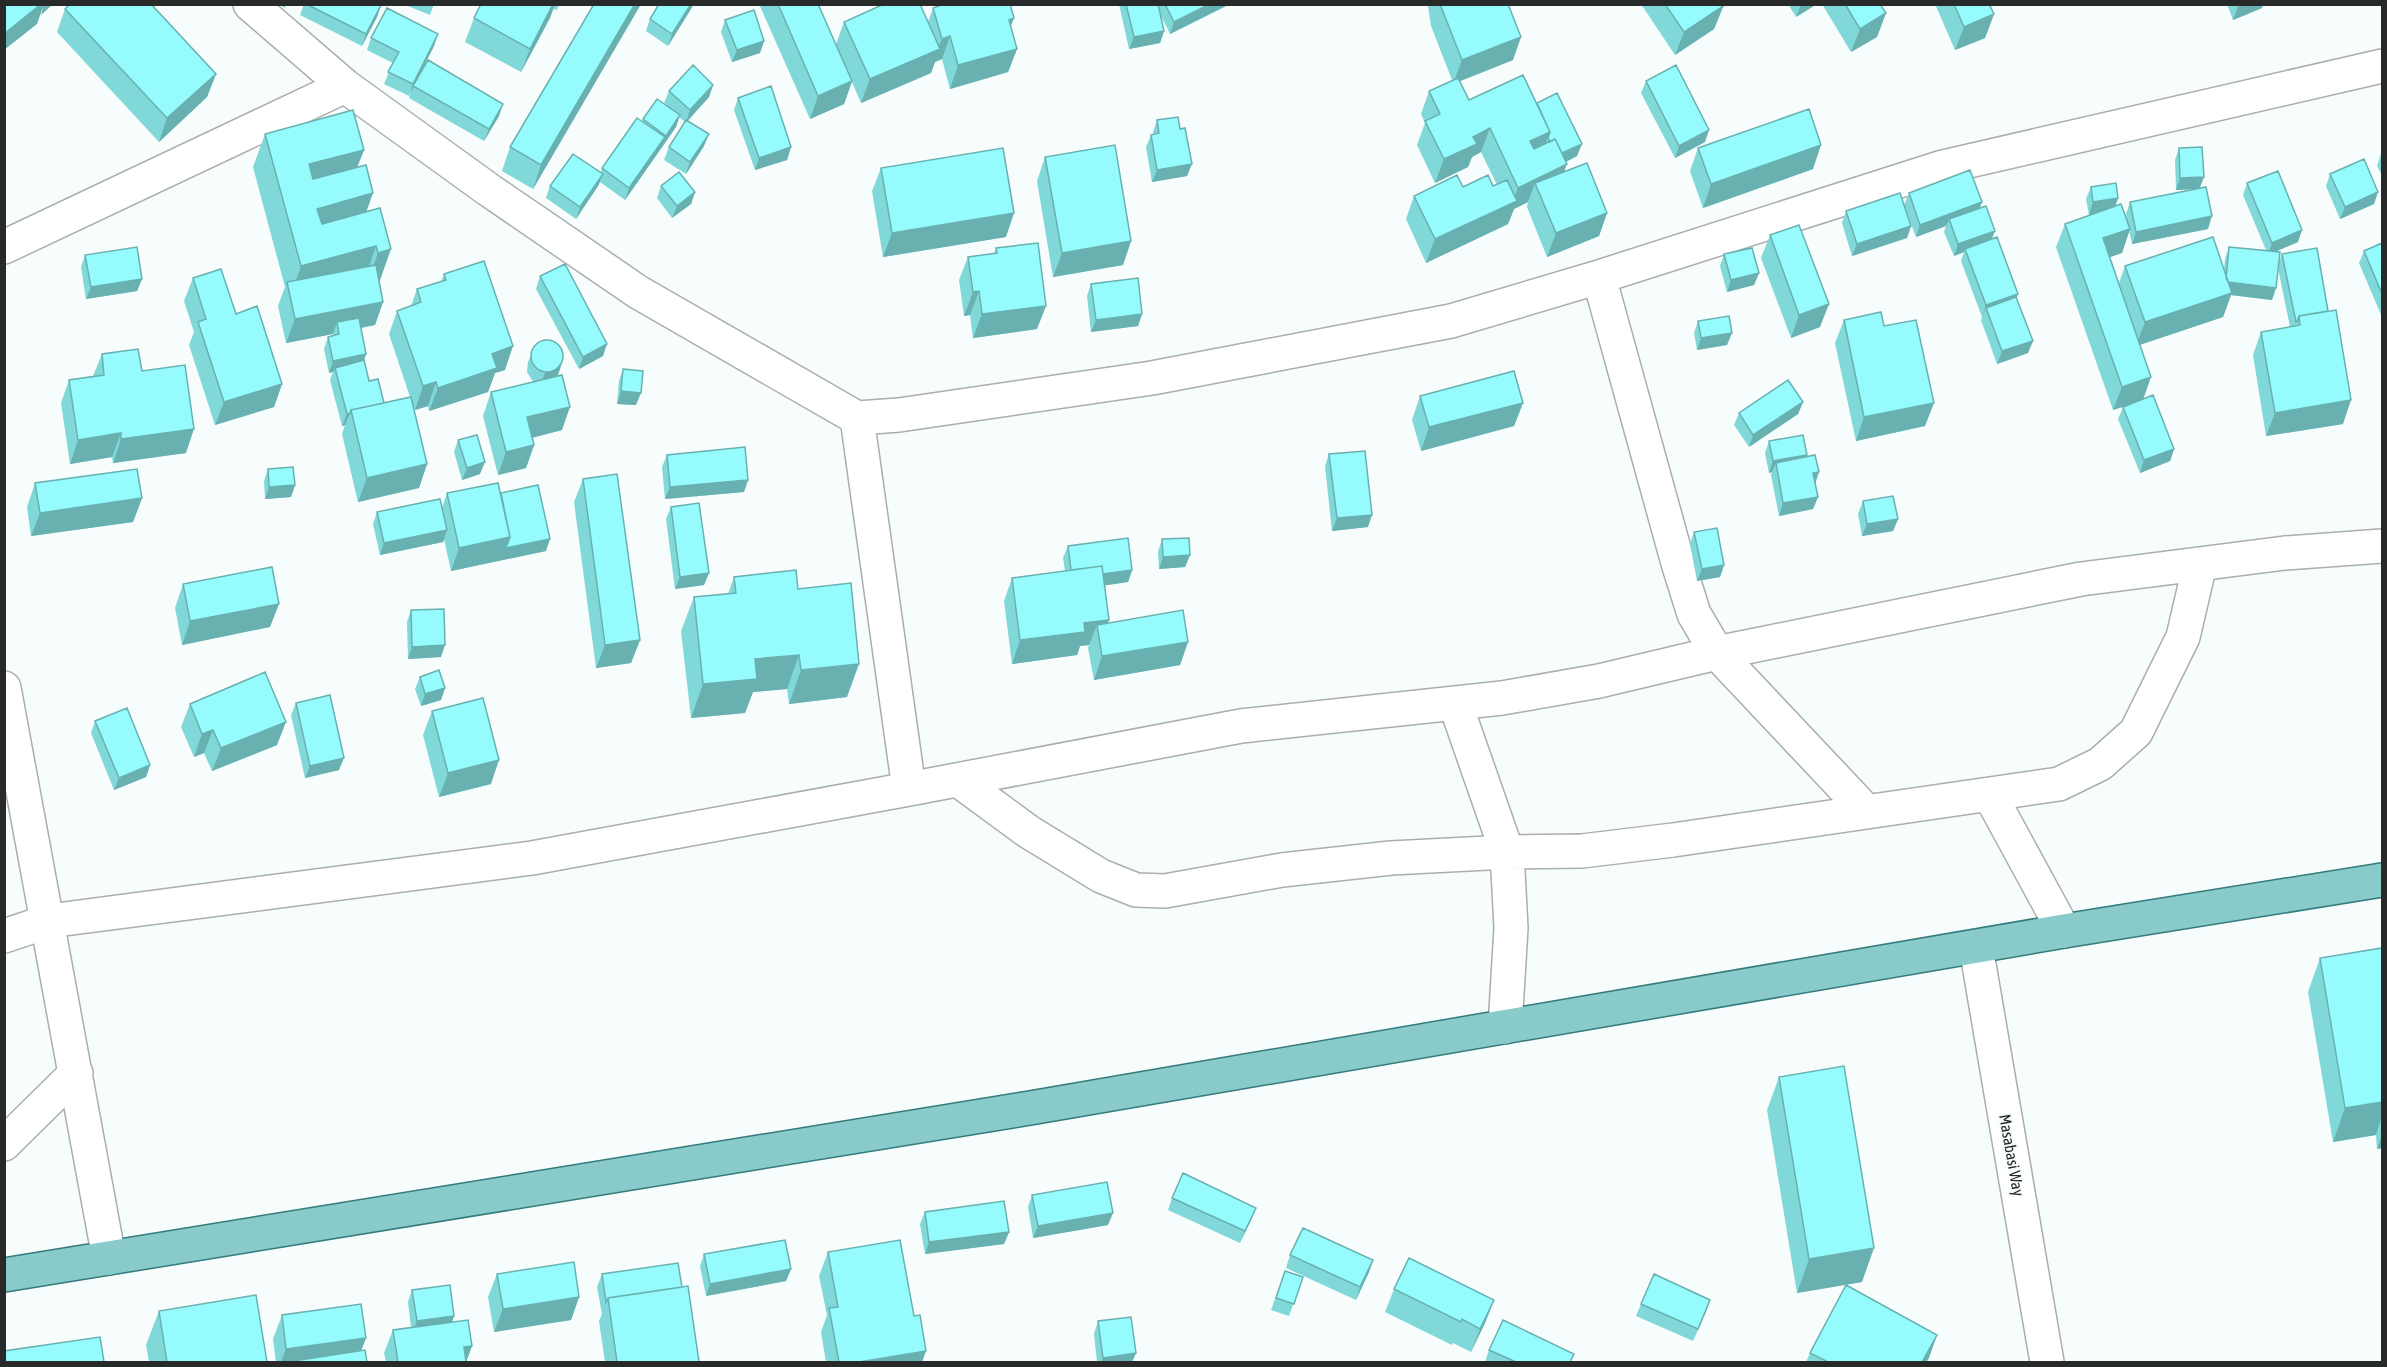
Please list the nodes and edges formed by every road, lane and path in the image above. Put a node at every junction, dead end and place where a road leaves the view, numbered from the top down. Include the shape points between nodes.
1 (250, 4) edge
2 (2382, 66) edge
3 (345, 86) junction
4 (4, 247) edge
5 (1599, 277) junction
6 (857, 418) junction
7 (2382, 546) edge
8 (2200, 564) junction
9 (1717, 653) junction
10 (4, 688) edge
11 (1455, 703) junction
12 (958, 780) junction
13 (909, 789) junction
14 (1990, 795) junction
15 (1866, 811) junction
16 (1507, 852) junction
17 (2382, 880) edge
18 (49, 921) junction
19 (2064, 931) junction
20 (4, 936) edge
21 (1976, 947) junction
22 (1505, 1027) junction
23 (76, 1073) junction
24 (4, 1144) edge
25 (109, 1257) junction
26 (4, 1275) edge
27 (2047, 1362) edge

1 - 3 street
2 - 5 street via 1943,167
3 - 4 street
3 - 6 street via 638,292
5 - 6 street via 1451,321 1371,337 1152,378
5 - 9 street via 1677,563 1694,614
6 - 13 street
7 - 8 street
8 - 9 street via 2081,579
8 - 14 street via 2183,637 2136,732 2100,764 2059,784
9 - 11 street via 1599,681
9 - 15 street
10 - 18 street
11 - 12 street via 1241,726
11 - 16 street
12 - 13 street
12 - 16 street via 1029,832 1101,876 1136,890 1165,891 1282,870 1390,858
13 - 18 street via 532,858
14 - 15 street
14 - 19 street
15 - 16 street via 1673,840 1582,850
16 - 22 street via 1511,928
17 - 19 main road
18 - 20 street
18 - 23 street
19 - 21 main road
21 - 22 main road
21 - 27 street, Masabasi Way
22 - 25 main road
23 - 24 street
23 - 25 street
25 - 26 main road

